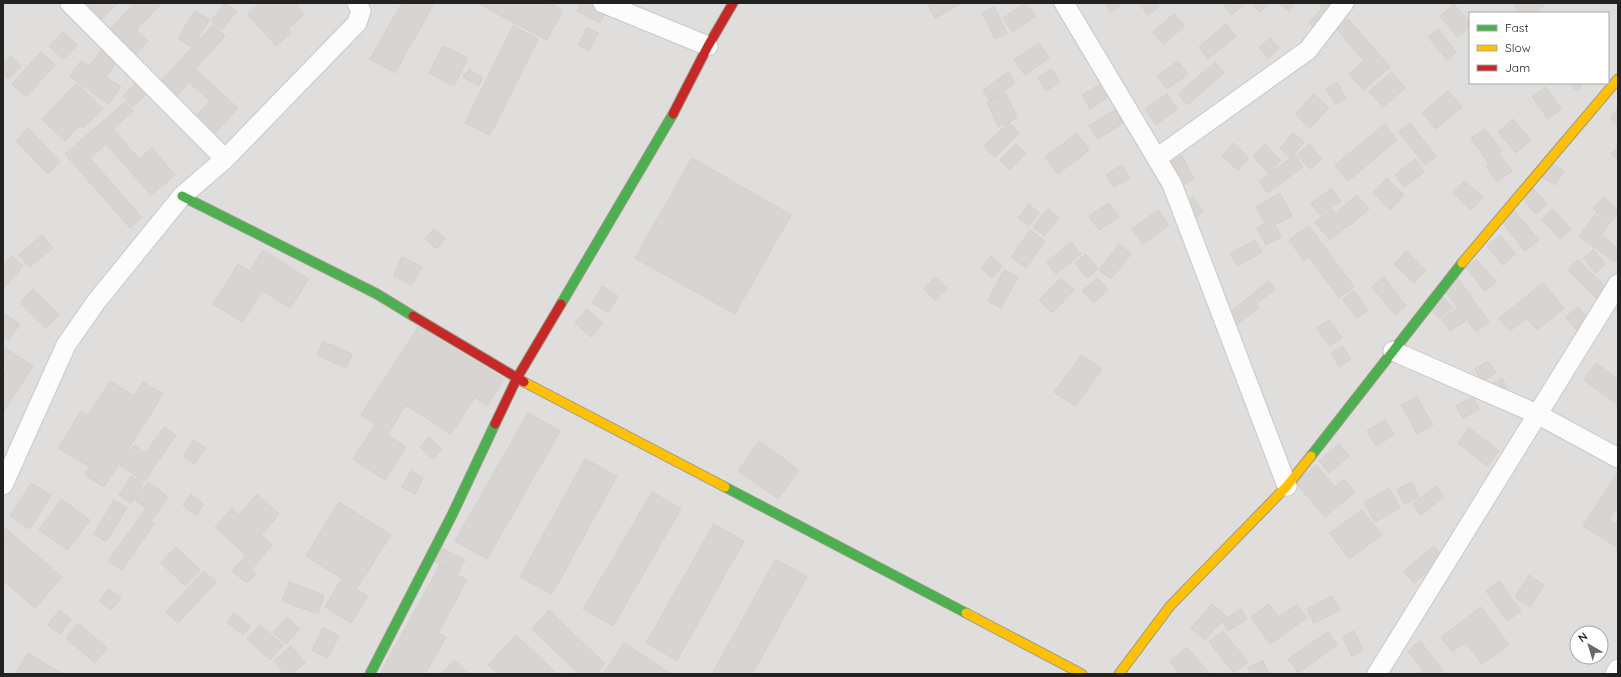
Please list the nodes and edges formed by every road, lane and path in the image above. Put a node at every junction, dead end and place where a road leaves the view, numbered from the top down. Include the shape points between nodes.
1 (70, 3) edge
2 (357, 3) edge
3 (603, 3) edge
4 (733, 3) edge
5 (1064, 3) edge
6 (1344, 3) edge
7 (708, 46) junction
8 (1618, 80) edge
9 (1157, 158) junction
10 (225, 159) junction
11 (182, 196) junction
12 (1618, 284) edge
13 (1393, 351) junction
14 (517, 378) junction
15 (1537, 414) junction
16 (1618, 458) edge
17 (3, 485) edge
18 (1287, 486) junction
19 (1618, 668) edge
20 (370, 674) edge
21 (1082, 674) edge
22 (1120, 674) edge
23 (1377, 674) edge
24 (1615, 674) edge

1 - 10 street
2 - 10 street via 361,11 357,23
3 - 7 street
4 - 7 street
5 - 9 street
6 - 9 street via 1308,50
7 - 14 street via 672,117
8 - 13 street via 1477,244
9 - 18 street via 1172,184
10 - 11 street
11 - 14 street via 377,294
11 - 17 street via 96,302 66,345
12 - 15 street
13 - 15 street
13 - 18 street
14 - 20 street via 452,515
14 - 21 street
15 - 16 street
15 - 23 street
18 - 22 street via 1170,606
19 - 24 street

